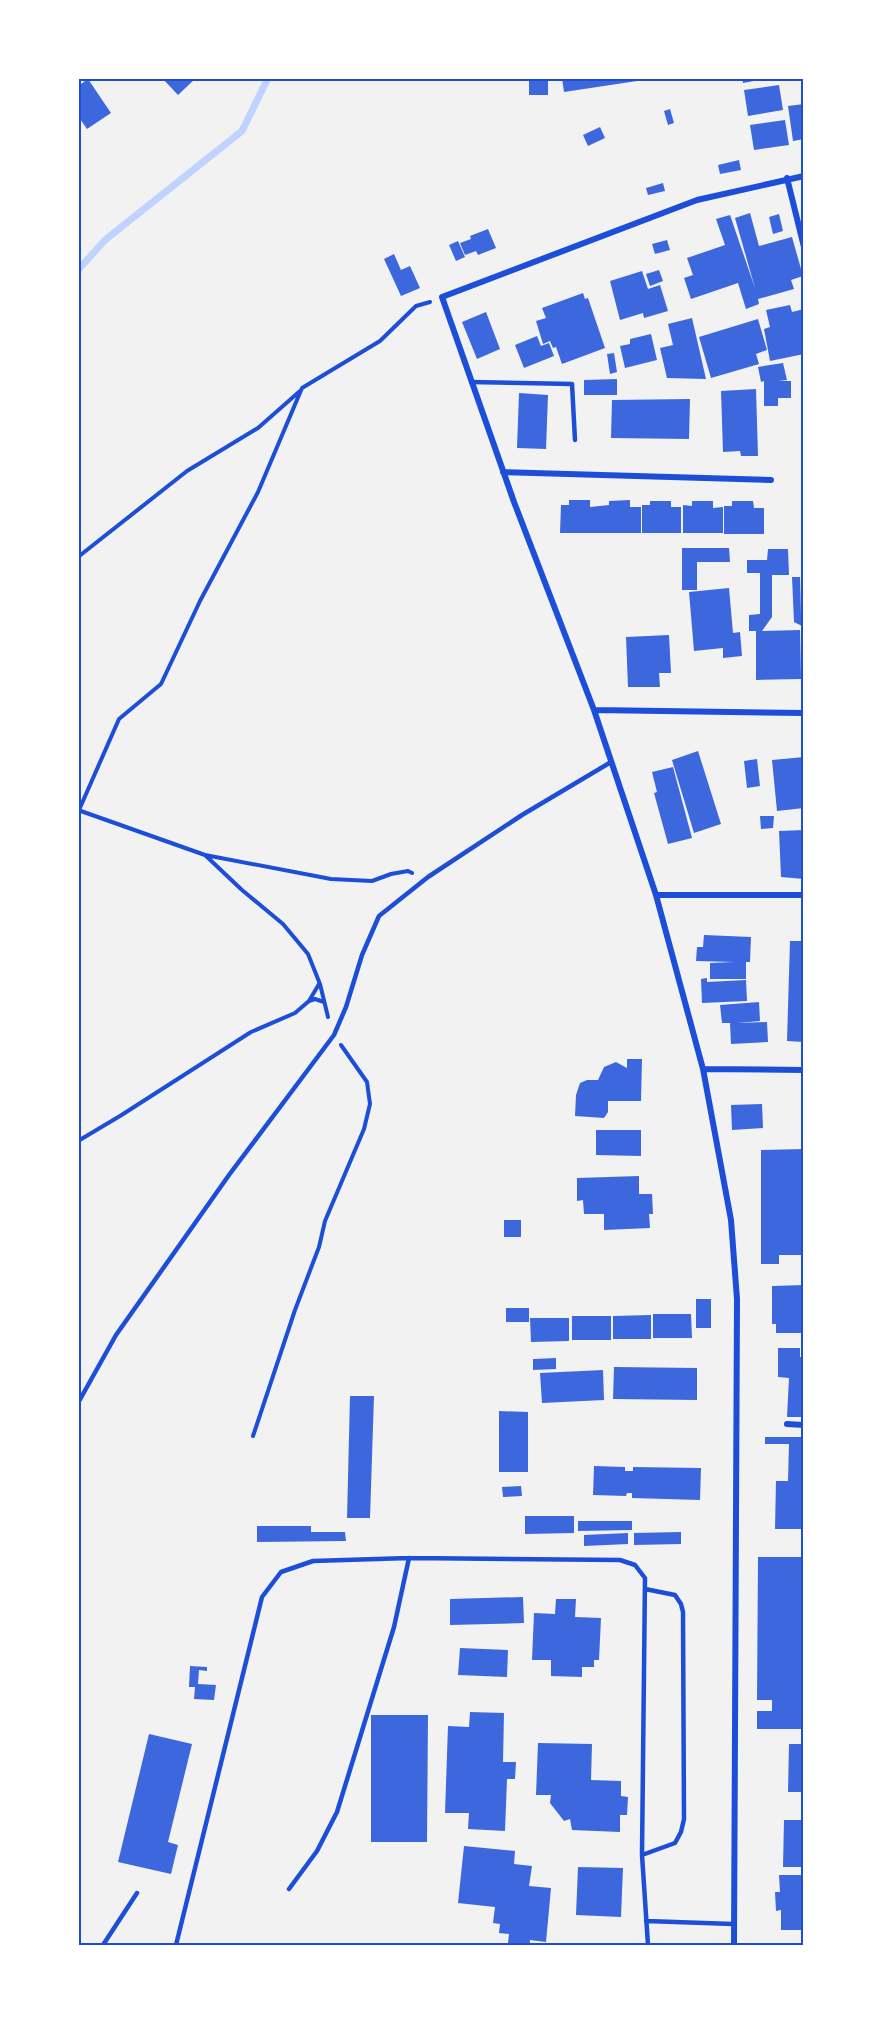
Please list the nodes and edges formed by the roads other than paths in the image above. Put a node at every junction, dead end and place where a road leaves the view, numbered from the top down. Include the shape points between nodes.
1 (804, 176) edge
2 (787, 178) junction
3 (804, 247) edge
4 (471, 382) junction
5 (575, 440) dead end
6 (503, 472) junction
7 (771, 480) dead end
8 (594, 710) junction
9 (804, 713) edge
10 (612, 762) junction
11 (656, 895) junction
12 (804, 895) edge
13 (703, 1069) junction
14 (804, 1070) edge
15 (78, 1403) edge
16 (787, 1424) dead end
17 (804, 1425) edge
18 (409, 1558) junction
19 (645, 1589) junction
20 (642, 1855) junction
21 (289, 1889) dead end
22 (137, 1893) dead end
23 (646, 1921) junction
24 (733, 1924) junction
25 (103, 1945) edge
26 (176, 1945) edge
27 (648, 1945) edge
28 (734, 1945) edge

1 - 2 street
2 - 3 street
2 - 4 street via 697,200 442,297
4 - 5 lane via 572,384
4 - 6 street
6 - 7 street
6 - 8 street
8 - 9 street
8 - 10 street
10 - 11 street
10 - 15 lane via 428,877 379,916 334,1035 116,1335
11 - 12 street
11 - 13 street
13 - 14 street
13 - 24 street via 731,1220 736,1299
16 - 17 street
18 - 19 lane via 620,1560 635,1565 645,1578
18 - 21 lane via 394,1626 337,1812 317,1851
18 - 26 lane via 313,1561 281,1572 261,1597
19 - 20 lane
19 - 20 lane via 675,1595 683,1612 684,1819 675,1843
20 - 23 lane
22 - 25 lane
23 - 24 lane
23 - 27 lane
24 - 28 street

